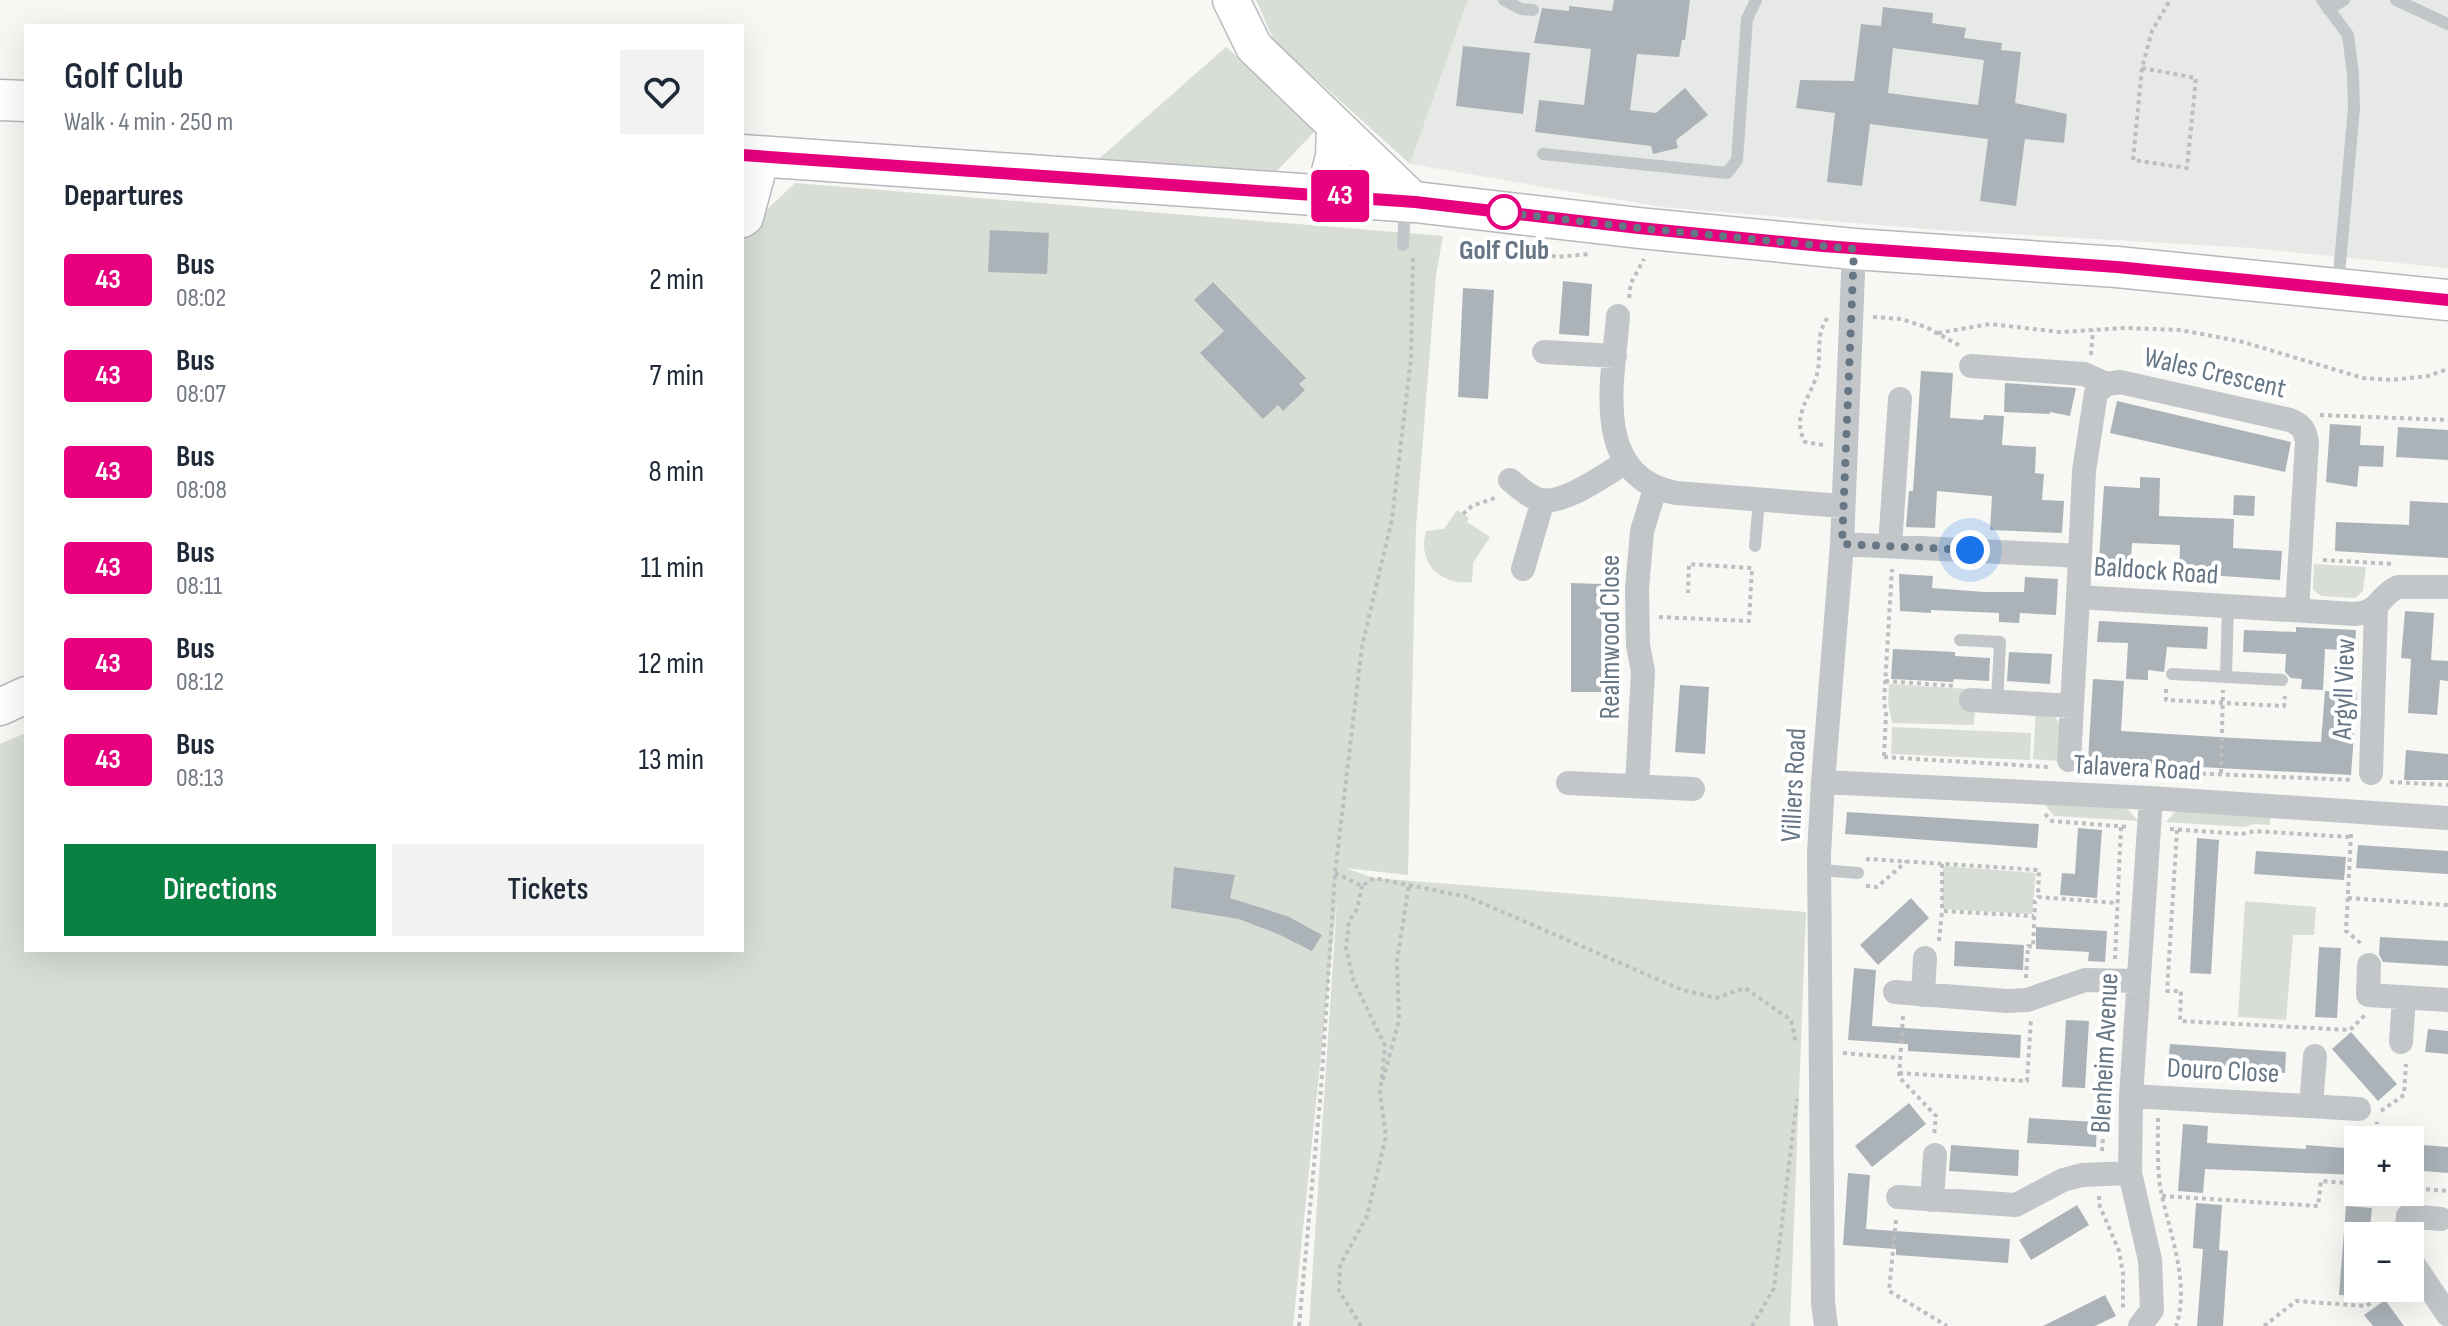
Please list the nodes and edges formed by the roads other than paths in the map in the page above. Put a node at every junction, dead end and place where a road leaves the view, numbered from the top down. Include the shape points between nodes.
1 (1231, 0) edge
2 (1504, 0) edge
3 (1756, 0) edge
4 (2344, 0) edge
5 (2396, 0) edge
6 (2325, 4) edge
7 (1533, 10) dead end
8 (2448, 24) edge
9 (0, 100) edge
10 (24, 101) edge
11 (1335, 127) junction
12 (1543, 154) dead end
13 (752, 156) edge
14 (1324, 195) junction
15 (1410, 202) junction
16 (744, 218) edge
17 (1408, 247) road end
18 (1854, 249) junction
19 (2338, 288) junction
20 (2448, 300) edge
21 (1618, 316) road end
22 (1544, 352) dead end
23 (1615, 356) junction
24 (1971, 366) dead end
25 (2106, 384) junction
26 (1900, 399) dead end
27 (1626, 462) junction
28 (1512, 482) road end
29 (1655, 489) junction
30 (1543, 500) junction
31 (1759, 500) junction
32 (1842, 506) junction
33 (1842, 544) junction
34 (1755, 546) dead end
35 (1891, 556) junction
36 (2080, 556) junction
37 (1523, 569) dead end
38 (2448, 587) edge
39 (2078, 597) junction
40 (2228, 606) junction
41 (2376, 608) junction
42 (2297, 610) junction
43 (1960, 640) dead end
44 (2172, 674) road end
45 (2226, 676) junction
46 (2282, 680) road end
47 (24, 696) edge
48 (1981, 701) joint
49 (2072, 706) junction
50 (0, 707) edge
51 (2069, 766) road end
52 (2369, 778) road end
53 (1823, 782) junction
54 (1568, 783) dead end
55 (1637, 786) junction
56 (1693, 789) dead end
57 (2151, 798) junction
58 (2448, 818) edge
59 (1820, 870) junction
60 (1858, 873) road end
61 (1925, 958) road end
62 (2369, 965) road end
63 (2139, 981) junction
64 (2404, 997) junction
65 (2448, 1000) edge
66 (2401, 1042) road end
67 (2315, 1056) dead end
68 (2131, 1096) junction
69 (2311, 1106) junction
70 (2359, 1109) dead end
71 (1935, 1155) road end
72 (2130, 1173) junction
73 (1898, 1197) road end
74 (1932, 1200) junction
75 (2441, 1219) dead end
76 (2407, 1222) edge
77 (2424, 1280) edge
78 (2448, 1315) edge
79 (2146, 1318) edge
80 (1826, 1326) edge

1 - 11 street via 1254,47
2 - 7 lane
3 - 12 lane via 1747,19 1737,160 1727,173
4 - 6 lane
5 - 8 lane
6 - 19 lane via 2348,35 2353,75
9 - 10 main road
11 - 14 street
11 - 15 street
13 - 14 main road
13 - 16 street
14 - 15 main road
15 - 17 lane
15 - 18 main road
18 - 19 main road
18 - 32 street, Villiers Road
19 - 20 main road
21 - 23 street
22 - 23 street
23 - 27 street via 1612,424
24 - 25 street via 2084,374
25 - 36 street, Wales Crescent via 2096,393 2085,464
25 - 42 street, Wales Crescent via 2120,382 2302,427 2307,442
26 - 35 street
27 - 29 street
27 - 30 street via 1573,493
28 - 30 street
29 - 31 street
29 - 55 street, Realmwood Close via 1642,531 1636,616 1643,671
30 - 37 street
31 - 32 street
31 - 34 lane
32 - 33 street, Villiers Road
33 - 35 street, Baldock Road
33 - 53 street, Villiers Road
35 - 36 street, Baldock Road
36 - 39 street, Baldock Road
38 - 41 street, Baldock Road via 2398,587
39 - 40 street, Baldock Road
39 - 49 street
40 - 42 street, Baldock Road
40 - 45 lane
41 - 42 street, Baldock Road via 2355,614
41 - 52 street, Argyll View
43 - 48 lane via 2000,642
44 - 45 lane
45 - 46 lane
47 - 50 street
48 - 49 street
49 - 51 street
53 - 57 street, Talavera Road
53 - 59 street, Villiers Road
54 - 55 street
55 - 56 street
57 - 58 street, Talavera Road
57 - 63 street, Blenheim Avenue
59 - 60 lane
59 - 80 street, Villiers Road
61 - 63 street via 1908,993 2007,1001 2085,980
62 - 64 street via 2368,995
63 - 68 street, Blenheim Avenue
64 - 65 street
64 - 66 street
67 - 69 street, Douro Close
68 - 69 street, Douro Close
68 - 72 street, Blenheim Avenue
69 - 70 street, Douro Close
71 - 74 street
72 - 74 street via 2063,1180 2016,1205
72 - 79 street, Blenheim Avenue via 2150,1260
73 - 74 street
75 - 76 street via 2408,1216
77 - 78 street

